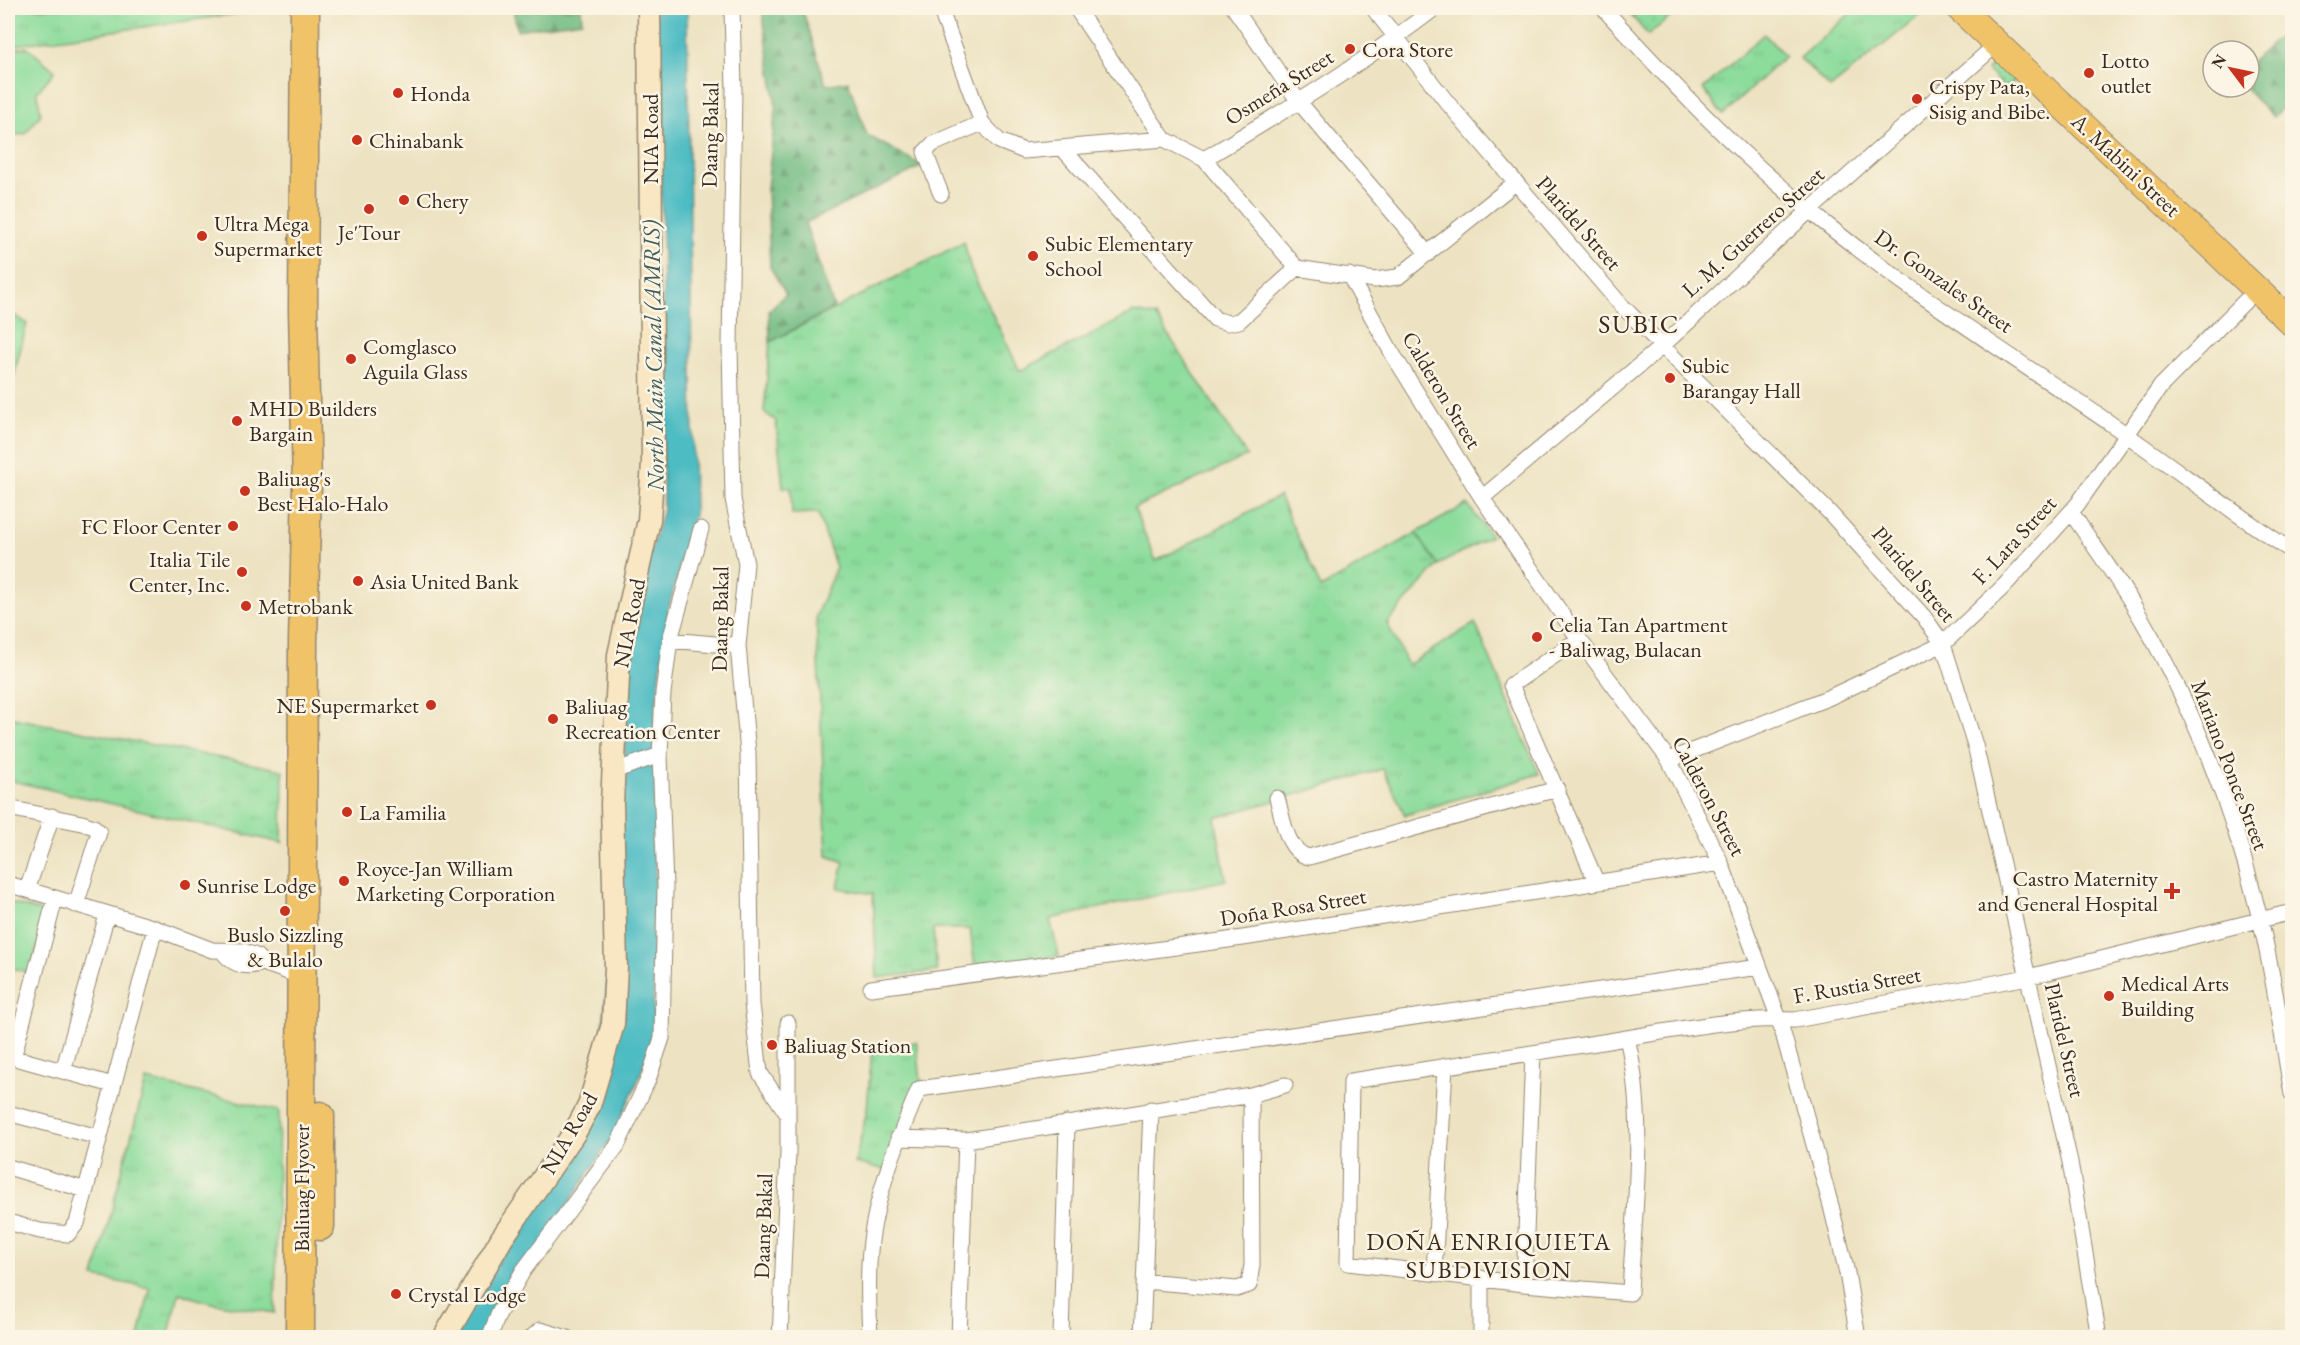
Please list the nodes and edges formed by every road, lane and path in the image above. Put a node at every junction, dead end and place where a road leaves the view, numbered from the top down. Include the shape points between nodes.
1 (305, 8) edge
2 (649, 8) edge
3 (732, 8) edge
4 (940, 8) edge
5 (1076, 8) edge
6 (1234, 8) edge
7 (1373, 8) edge
8 (1435, 8) edge
9 (1603, 8) edge
10 (1959, 8) edge
11 (1396, 38) junction
12 (1998, 43) junction
13 (1299, 102) junction
14 (982, 123) junction
15 (1164, 139) junction
16 (1063, 149) junction
17 (1204, 159) junction
18 (1515, 183) junction
19 (941, 194) dead end
20 (1809, 211) junction
21 (1428, 254) junction
22 (1297, 268) junction
23 (1350, 275) junction
24 (2257, 289) junction
25 (2292, 322) edge
26 (1661, 347) junction
27 (2127, 435) junction
28 (1482, 498) junction
29 (2071, 512) junction
30 (701, 529) dead end
31 (2292, 551) edge
32 (1579, 639) junction
33 (670, 640) junction
34 (1943, 644) junction
35 (738, 646) junction
36 (655, 757) junction
37 (1669, 760) junction
38 (622, 770) junction
39 (1557, 789) junction
40 (1277, 798) dead end
41 (8, 808) edge
42 (52, 816) junction
43 (1721, 863) junction
44 (1596, 881) junction
45 (8, 884) edge
46 (27, 890) junction
47 (55, 899) junction
48 (76, 905) junction
49 (2292, 912) edge
50 (107, 915) junction
51 (2260, 920) junction
52 (155, 928) junction
53 (1759, 967) junction
54 (302, 977) junction
55 (2028, 977) junction
56 (871, 987) dead end
57 (1779, 1019) junction
58 (788, 1023) dead end
59 (302, 1038) junction
60 (1627, 1038) junction
61 (1533, 1053) junction
62 (10, 1057) edge
63 (1445, 1066) junction
64 (63, 1071) junction
65 (112, 1084) junction
66 (1285, 1085) dead end
67 (2292, 1094) edge
68 (1251, 1095) junction
69 (1151, 1109) junction
70 (8, 1113) edge
71 (788, 1115) junction
72 (1067, 1124) junction
73 (98, 1137) junction
74 (898, 1138) junction
75 (966, 1140) junction
76 (8, 1167) edge
77 (86, 1190) junction
78 (8, 1222) edge
79 (1434, 1273) junction
80 (1481, 1278) junction
81 (1144, 1281) junction
82 (1524, 1284) junction
83 (286, 1338) edge
84 (300, 1338) edge
85 (319, 1338) edge
86 (444, 1338) edge
87 (489, 1338) edge
88 (531, 1338) edge
89 (567, 1338) edge
90 (780, 1338) edge
91 (870, 1338) edge
92 (960, 1338) edge
93 (1061, 1338) edge
94 (1142, 1338) edge
95 (1481, 1338) edge
96 (1858, 1338) edge
97 (2099, 1338) edge

1 - 54 highway, Baliuag Flyover via 303,310 307,486
2 - 38 street, NIA Road via 653,463 649,520 619,655
3 - 35 street, Daang Bakal via 733,499 746,564
4 - 14 street
5 - 15 street
6 - 13 street
7 - 11 street, Plaridel Street
8 - 11 street, Osmeña Street
9 - 20 street, Dr. Gonzales Street via 1713,122
10 - 12 main road, A. Mabini Street
11 - 13 street, Osmeña Street
11 - 18 street, Plaridel Street
12 - 20 street, L. M. Guerrero Street
12 - 24 main road, A. Mabini Street
13 - 17 street, Osmeña Street
13 - 21 street
14 - 16 street via 999,141 1024,151
14 - 19 street via 933,144 925,152
15 - 16 street
15 - 17 street
16 - 22 street via 1215,319 1239,321
17 - 22 street
18 - 21 street
18 - 26 street, Plaridel Street
20 - 26 street, L. M. Guerrero Street
20 - 27 street, Dr. Gonzales Street via 1895,277
21 - 23 street via 1398,277 1387,280
22 - 23 street
23 - 28 street, Calderon Street via 1392,353
24 - 25 main road, A. Mabini Street
24 - 27 street, F. Lara Street via 2161,386
26 - 28 street, L. M. Guerrero Street
26 - 34 street, Plaridel Street via 1829,512 1904,594
27 - 29 street, F. Lara Street
27 - 31 street, Dr. Gonzales Street via 2227,509
28 - 32 street, Calderon Street
29 - 34 street, F. Lara Street via 2004,586
29 - 51 street, Mariano Ponce Street via 2132,604 2176,686 2238,842
30 - 33 street
32 - 37 street, Calderon Street
32 - 39 street via 1511,685
33 - 35 street
33 - 36 street
34 - 37 street, F. Lara Street via 1830,697
34 - 55 street, Plaridel Street via 1975,745
35 - 71 street, Daang Bakal via 748,753 752,1004 760,1073
36 - 38 street
36 - 87 street via 664,886 662,1038 648,1080 617,1146 523,1271
37 - 43 street, Calderon Street
38 - 86 street, NIA Road via 611,847 614,1013 599,1077 574,1132 502,1238
39 - 40 street via 1309,857 1293,848
39 - 44 street
41 - 42 street
42 - 46 street
42 - 48 street via 94,827 99,832
43 - 44 street, Doña Rosa Street
43 - 53 street, Calderon Street
44 - 56 street, Doña Rosa Street via 1243,938
45 - 46 street
46 - 47 street
47 - 48 street
47 - 62 street
48 - 50 street
49 - 51 street, F. Rustia Street
50 - 52 street
50 - 64 street
51 - 55 street, F. Rustia Street
51 - 67 street, Mariano Ponce Street
52 - 54 street via 223,952 231,962 250,968 262,963
52 - 65 street
53 - 57 street, Calderon Street
53 - 74 street via 919,1089
54 - 59 highway, Baliuag Flyover
55 - 57 street, F. Rustia Street via 1795,1020
55 - 97 street, Plaridel Street via 2070,1162
57 - 60 street, F. Rustia Street
57 - 96 street, Calderon Street via 1831,1206
58 - 71 street, Daang Bakal
59 - 83 highway via 287,1053
59 - 84 highway, Baliuag Flyover
59 - 85 highway via 318,1062
60 - 61 street, F. Rustia Street
60 - 82 street via 1636,1089 1630,1293
61 - 63 street, F. Rustia Street
61 - 82 street
62 - 64 street
63 - 79 street
63 - 79 street, F. Rustia Street via 1351,1081 1348,1263
64 - 65 street
65 - 73 street
66 - 68 street
68 - 69 street
68 - 81 street via 1249,1285 1237,1289
69 - 72 street
69 - 81 street
70 - 73 street
71 - 90 street, Daang Bakal
72 - 75 street
72 - 93 street
73 - 77 street
74 - 75 street
74 - 91 street via 870,1249
75 - 92 street
76 - 77 street
77 - 78 street via 77,1223 68,1234
79 - 80 street
80 - 82 street
80 - 95 street
81 - 94 street
88 - 89 street via 540,1330

